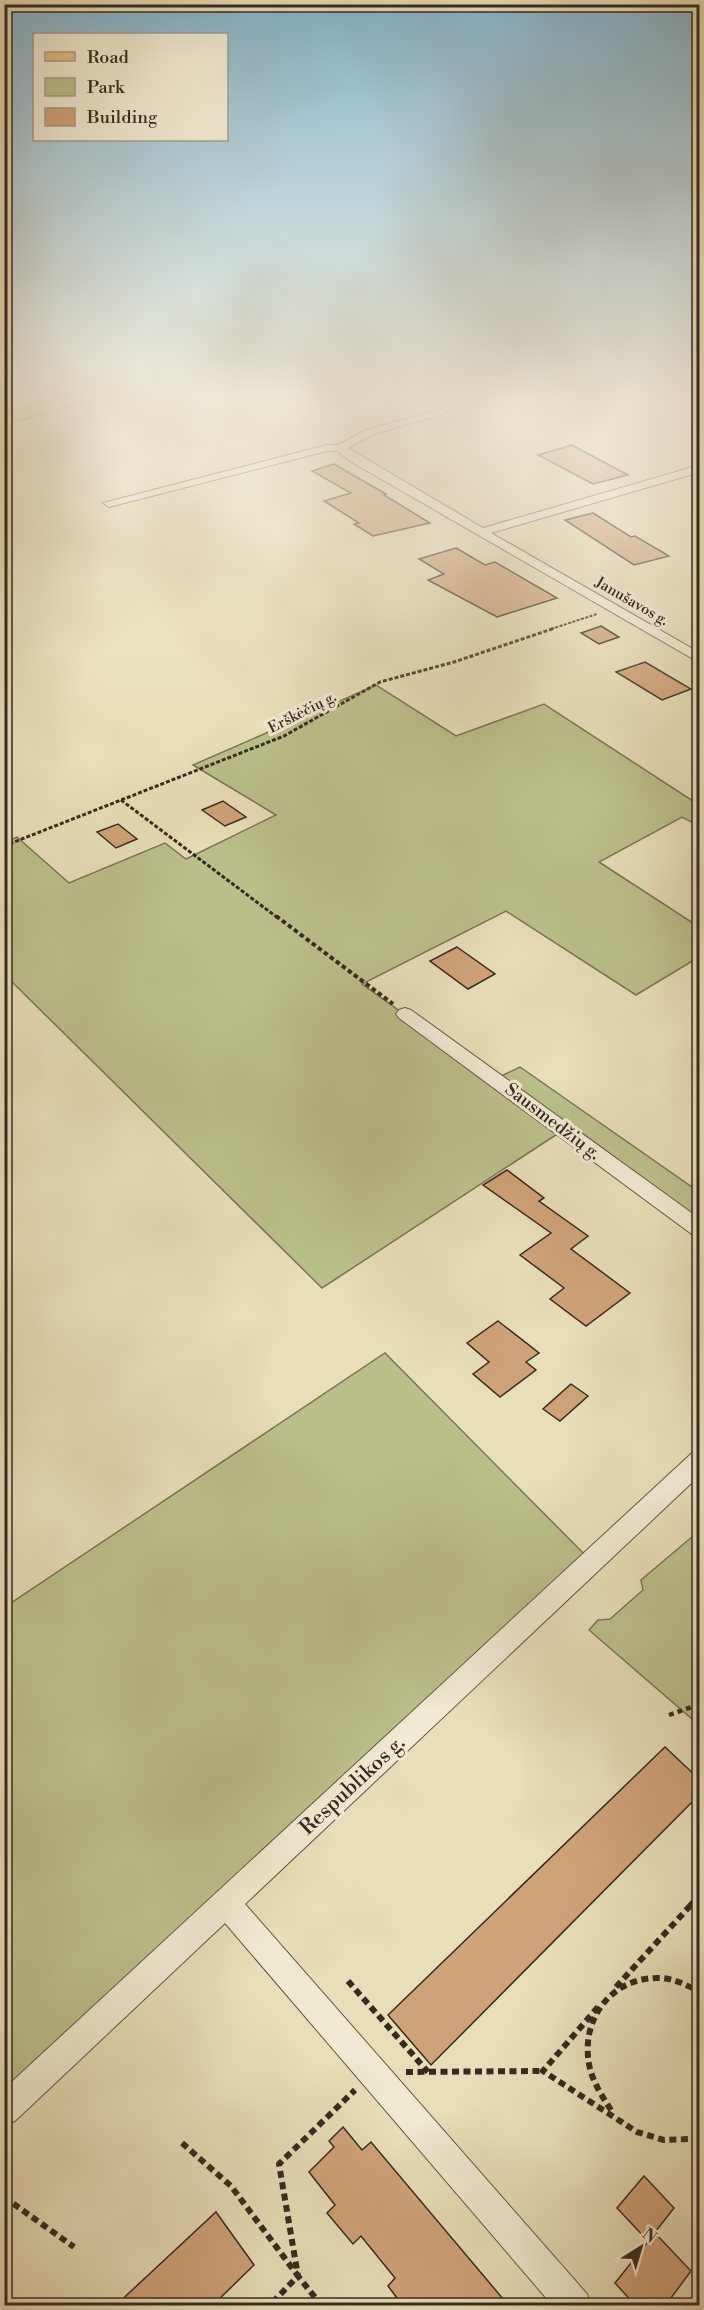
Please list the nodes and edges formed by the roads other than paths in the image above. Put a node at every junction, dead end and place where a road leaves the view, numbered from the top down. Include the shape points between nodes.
1 (440, 508) edge
2 (565, 508) edge
3 (483, 532) junction
4 (699, 659) edge
5 (405, 1014) road end
6 (699, 1230) edge
7 (699, 1460) edge
8 (226, 1904) junction
9 (4, 2110) edge
10 (575, 2306) edge

1 - 3 street, Janušavos g.
2 - 3 street
3 - 4 street, Janušavos g.
5 - 6 street, Sausmedžių g.
7 - 8 street, Respublikos g.
8 - 9 street, Respublikos g.
8 - 10 street

